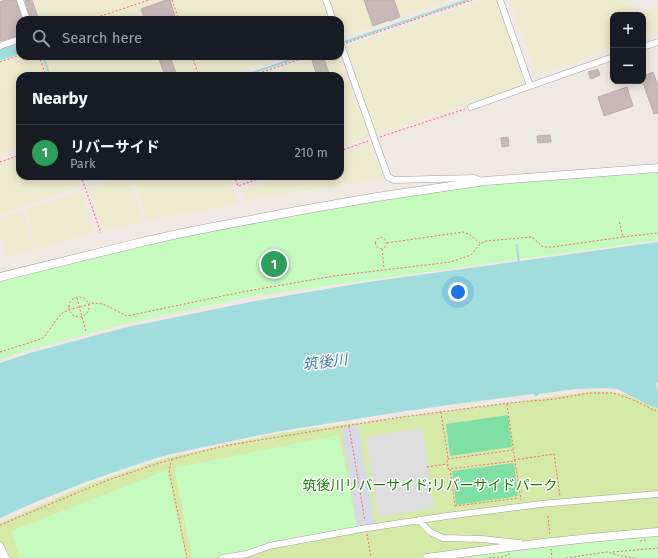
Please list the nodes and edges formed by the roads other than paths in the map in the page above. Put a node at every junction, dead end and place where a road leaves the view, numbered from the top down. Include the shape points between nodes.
1 (20, 0) edge
2 (326, 0) edge
3 (500, 0) edge
4 (26, 16) edge
5 (331, 16) edge
6 (16, 41) edge
7 (658, 42) edge
8 (0, 46) edge
9 (646, 46) edge
10 (344, 55) edge
11 (610, 58) edge
12 (530, 86) junction
13 (471, 107) road end
14 (658, 168) edge
15 (485, 182) junction
16 (1, 276) edge
17 (658, 494) edge
18 (419, 520) junction
19 (658, 532) edge
20 (529, 544) junction
21 (0, 547) edge
22 (5, 558) edge
23 (222, 558) edge
24 (427, 558) edge

1 - 4 street
2 - 5 street
3 - 12 street
6 - 8 street
7 - 9 street
10 - 15 street via 388,177 394,180 474,178
11 - 12 street
12 - 13 street
14 - 15 street
15 - 16 street via 377,197 187,232
17 - 18 street via 522,506
18 - 20 street via 430,532 443,538
18 - 23 street via 269,546 247,554
19 - 20 street via 550,545
20 - 24 street
21 - 22 street

